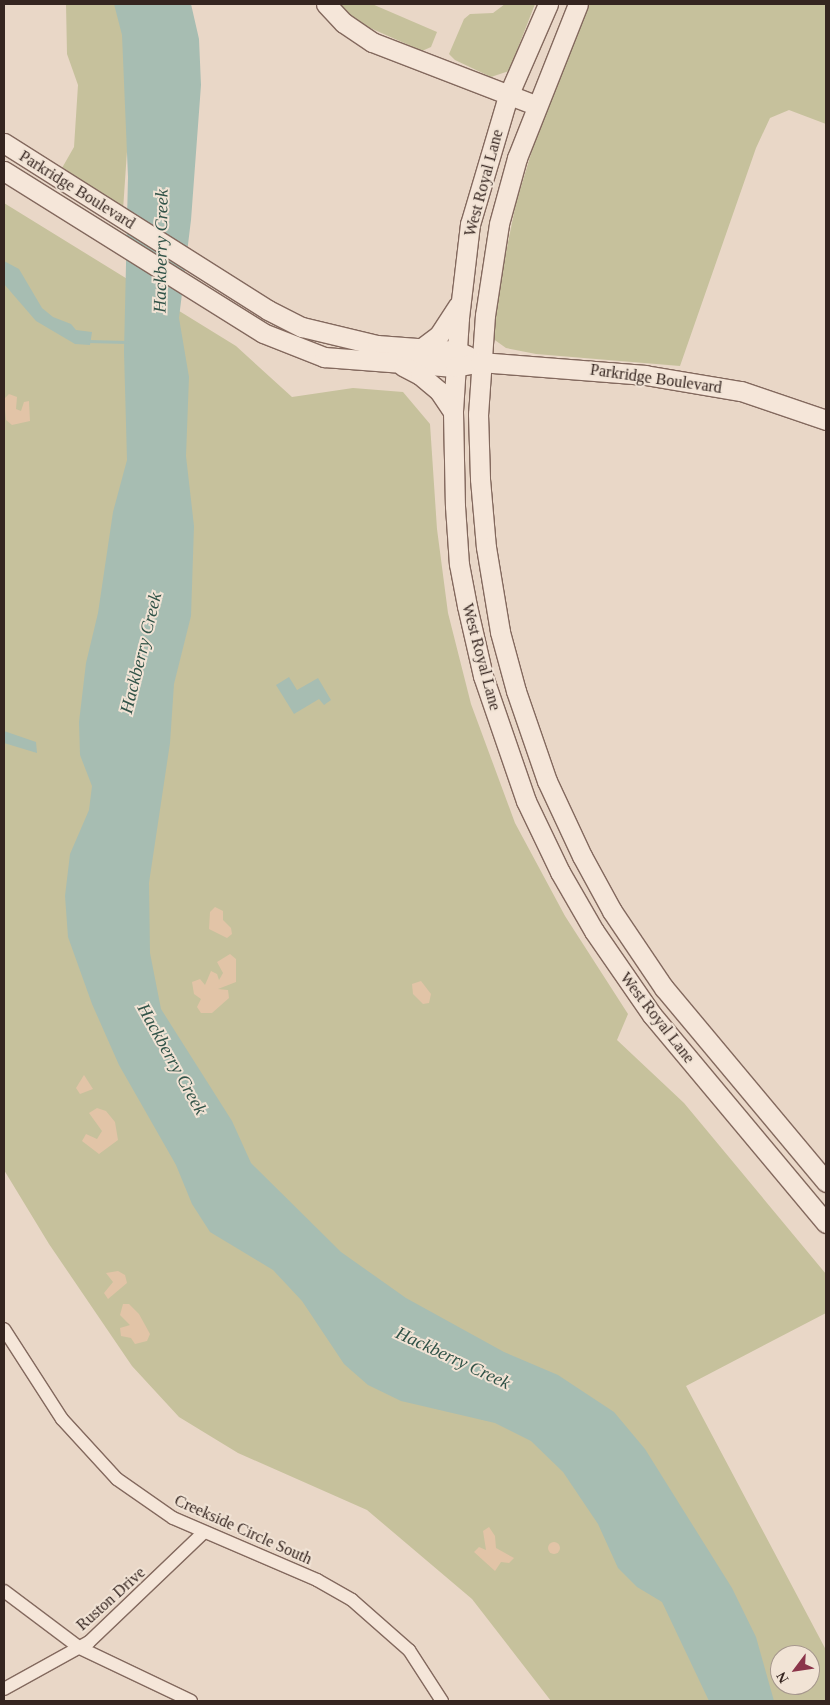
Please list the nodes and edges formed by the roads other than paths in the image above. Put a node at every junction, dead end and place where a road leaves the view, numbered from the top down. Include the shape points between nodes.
1 (326, 4) edge
2 (548, 4) edge
3 (578, 4) edge
4 (508, 96) junction
5 (535, 106) junction
6 (4, 144) edge
7 (4, 171) edge
8 (461, 297) junction
9 (423, 347) junction
10 (456, 359) junction
11 (480, 362) junction
12 (397, 364) junction
13 (453, 412) junction
14 (826, 420) edge
15 (547, 781) junction
16 (522, 789) junction
17 (826, 1182) edge
18 (826, 1223) edge
19 (4, 1329) edge
20 (203, 1532) junction
21 (4, 1591) edge
22 (80, 1648) junction
23 (4, 1689) edge
24 (191, 1701) edge
25 (442, 1701) edge

1 - 4 main road via 344,23 372,42
2 - 4 main road, West Royal Lane
3 - 5 main road, West Royal Lane
4 - 5 main road
4 - 8 main road, West Royal Lane via 470,224
5 - 11 main road, West Royal Lane via 499,224
6 - 9 main road, Parkridge Boulevard via 87,198 302,327 377,345
7 - 12 main road, Parkridge Boulevard via 264,333 324,357
8 - 9 main road via 453,317 439,335
8 - 10 main road, West Royal Lane
9 - 10 main road, Parkridge Boulevard
10 - 11 main road, Parkridge Boulevard
10 - 12 main road, Parkridge Boulevard
10 - 13 main road, West Royal Lane
11 - 14 main road, Parkridge Boulevard via 628,373 723,388
11 - 15 main road, West Royal Lane via 480,479 495,604 516,691
12 - 13 main road via 420,375
13 - 16 main road, West Royal Lane via 455,506 464,589 483,676
15 - 16 main road
15 - 17 main road, West Royal Lane via 594,879 647,964 701,1034
16 - 18 main road, West Royal Lane via 560,872 618,969 652,1015
19 - 20 street, Creekside Circle South via 62,1419 98,1461 155,1508
20 - 22 street, Ruston Drive via 102,1632
20 - 25 street, Creekside Circle South via 317,1580 352,1600 409,1650
21 - 22 street
22 - 23 street, Ruston Drive
22 - 24 street

